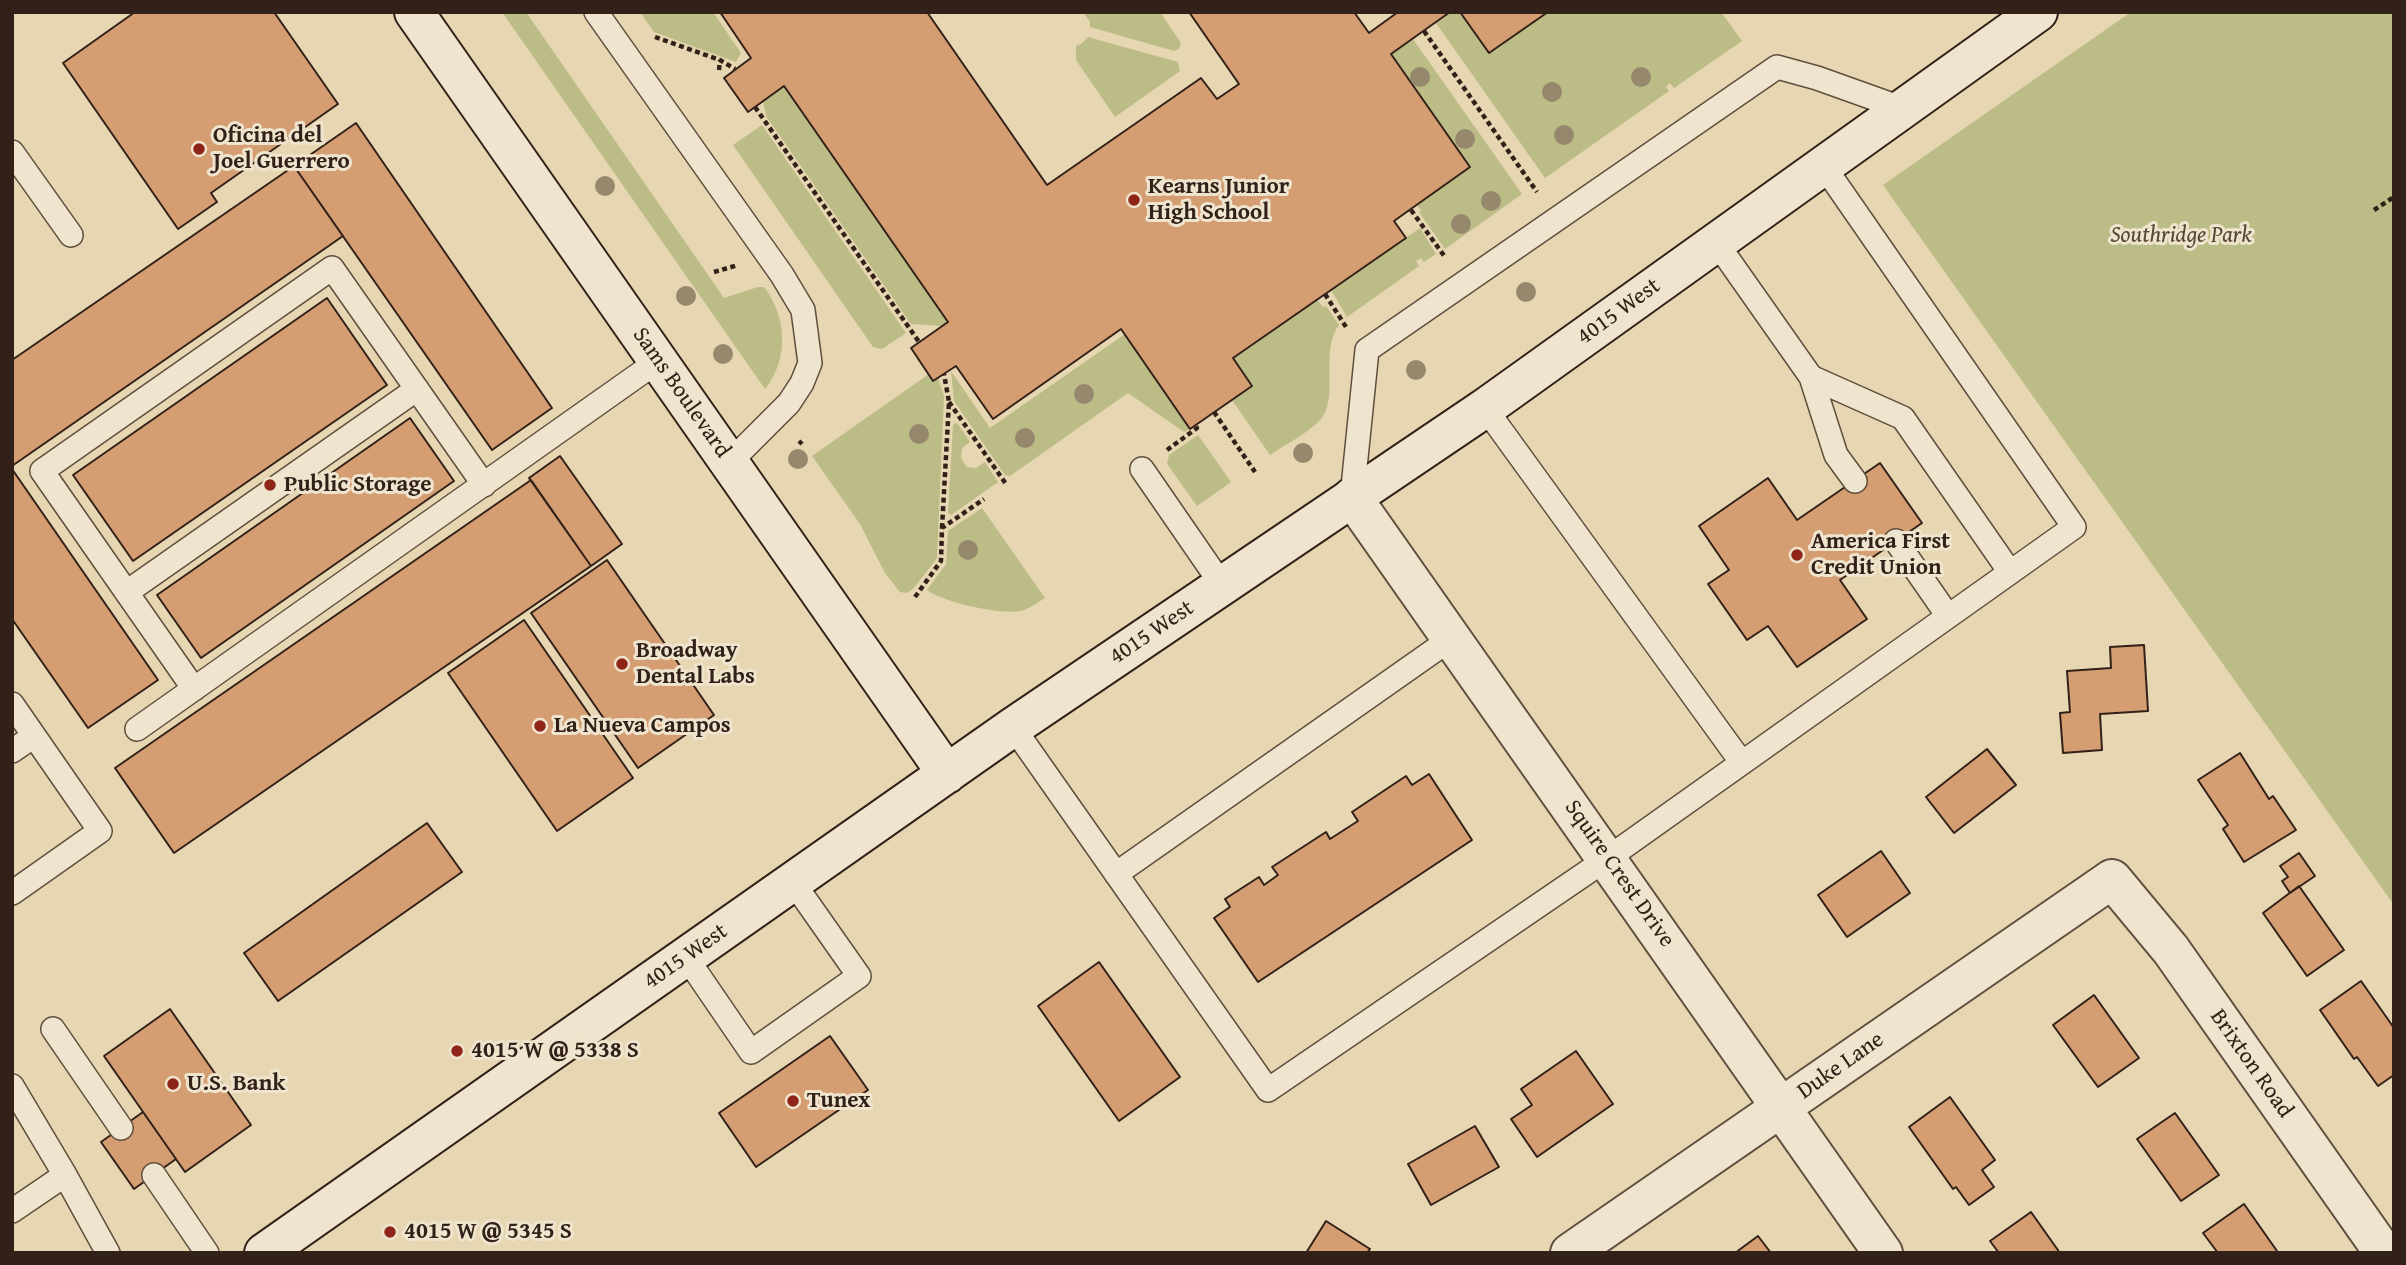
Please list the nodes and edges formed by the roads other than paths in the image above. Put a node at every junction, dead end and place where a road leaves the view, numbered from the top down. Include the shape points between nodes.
1 (414, 12) edge
2 (596, 12) edge
3 (2038, 12) edge
4 (1901, 108) junction
5 (12, 152) edge
6 (1823, 165) junction
7 (71, 235) dead end
8 (1716, 242) junction
9 (658, 360) junction
10 (1811, 377) junction
11 (417, 389) junction
12 (1485, 408) junction
13 (729, 463) junction
14 (1142, 469) dead end
15 (1855, 481) dead end
16 (484, 485) junction
17 (1352, 496) junction
18 (1896, 541) dead end
19 (2010, 572) junction
20 (1222, 586) junction
21 (127, 592) junction
22 (1948, 616) junction
23 (1452, 638) junction
24 (194, 689) junction
25 (12, 704) edge
26 (1013, 727) junction
27 (137, 729) dead end
28 (34, 736) junction
29 (12, 751) edge
30 (1742, 762) junction
31 (947, 774) junction
32 (1608, 858) junction
33 (1116, 874) junction
34 (2112, 879) joint
35 (793, 882) junction
36 (12, 892) edge
37 (686, 957) junction
38 (53, 1029) dead end
39 (12, 1086) edge
40 (1781, 1107) junction
41 (121, 1128) dead end
42 (65, 1175) junction
43 (154, 1175) dead end
44 (12, 1211) edge
45 (108, 1253) edge
46 (207, 1253) edge
47 (264, 1253) edge
48 (1570, 1253) edge
49 (1883, 1253) edge
50 (2384, 1253) edge

1 - 9 street, Sams Boulevard
2 - 13 lane via 803,310 810,363 802,383 789,403
3 - 4 street, 4015 West
4 - 6 street, 4015 West
4 - 17 lane via 1777,67 1367,350
5 - 7 lane
6 - 8 street, 4015 West
6 - 19 lane via 2074,527
8 - 10 lane
8 - 12 street, 4015 West
9 - 13 street, Sams Boulevard
9 - 16 lane
10 - 15 lane via 1836,455
10 - 19 lane via 1903,418
11 - 16 lane
11 - 21 lane
11 - 21 lane via 332,268 42,471
12 - 17 street, 4015 West
12 - 30 lane
13 - 31 street, Sams Boulevard
14 - 20 lane
16 - 24 lane
17 - 20 street, 4015 West
17 - 23 street, Squire Crest Drive
18 - 22 lane
19 - 22 lane
20 - 26 street, 4015 West
21 - 24 lane
22 - 30 lane
23 - 32 street, Squire Crest Drive
23 - 33 lane
24 - 27 lane
25 - 28 lane
26 - 31 street, 4015 West
26 - 33 lane
28 - 29 lane
28 - 36 lane via 100,831
30 - 32 lane
31 - 35 street, 4015 West
32 - 33 lane via 1268,1090
32 - 40 street, Squire Crest Drive
34 - 40 street, Duke Lane
34 - 50 street, Brixton Road via 2171,950
35 - 37 street, 4015 West
35 - 37 lane via 859,976 751,1052
37 - 47 street, 4015 West
38 - 41 lane
39 - 42 lane
40 - 48 street, Duke Lane
40 - 49 street, Squire Crest Drive
42 - 44 lane
42 - 45 lane
43 - 46 lane

